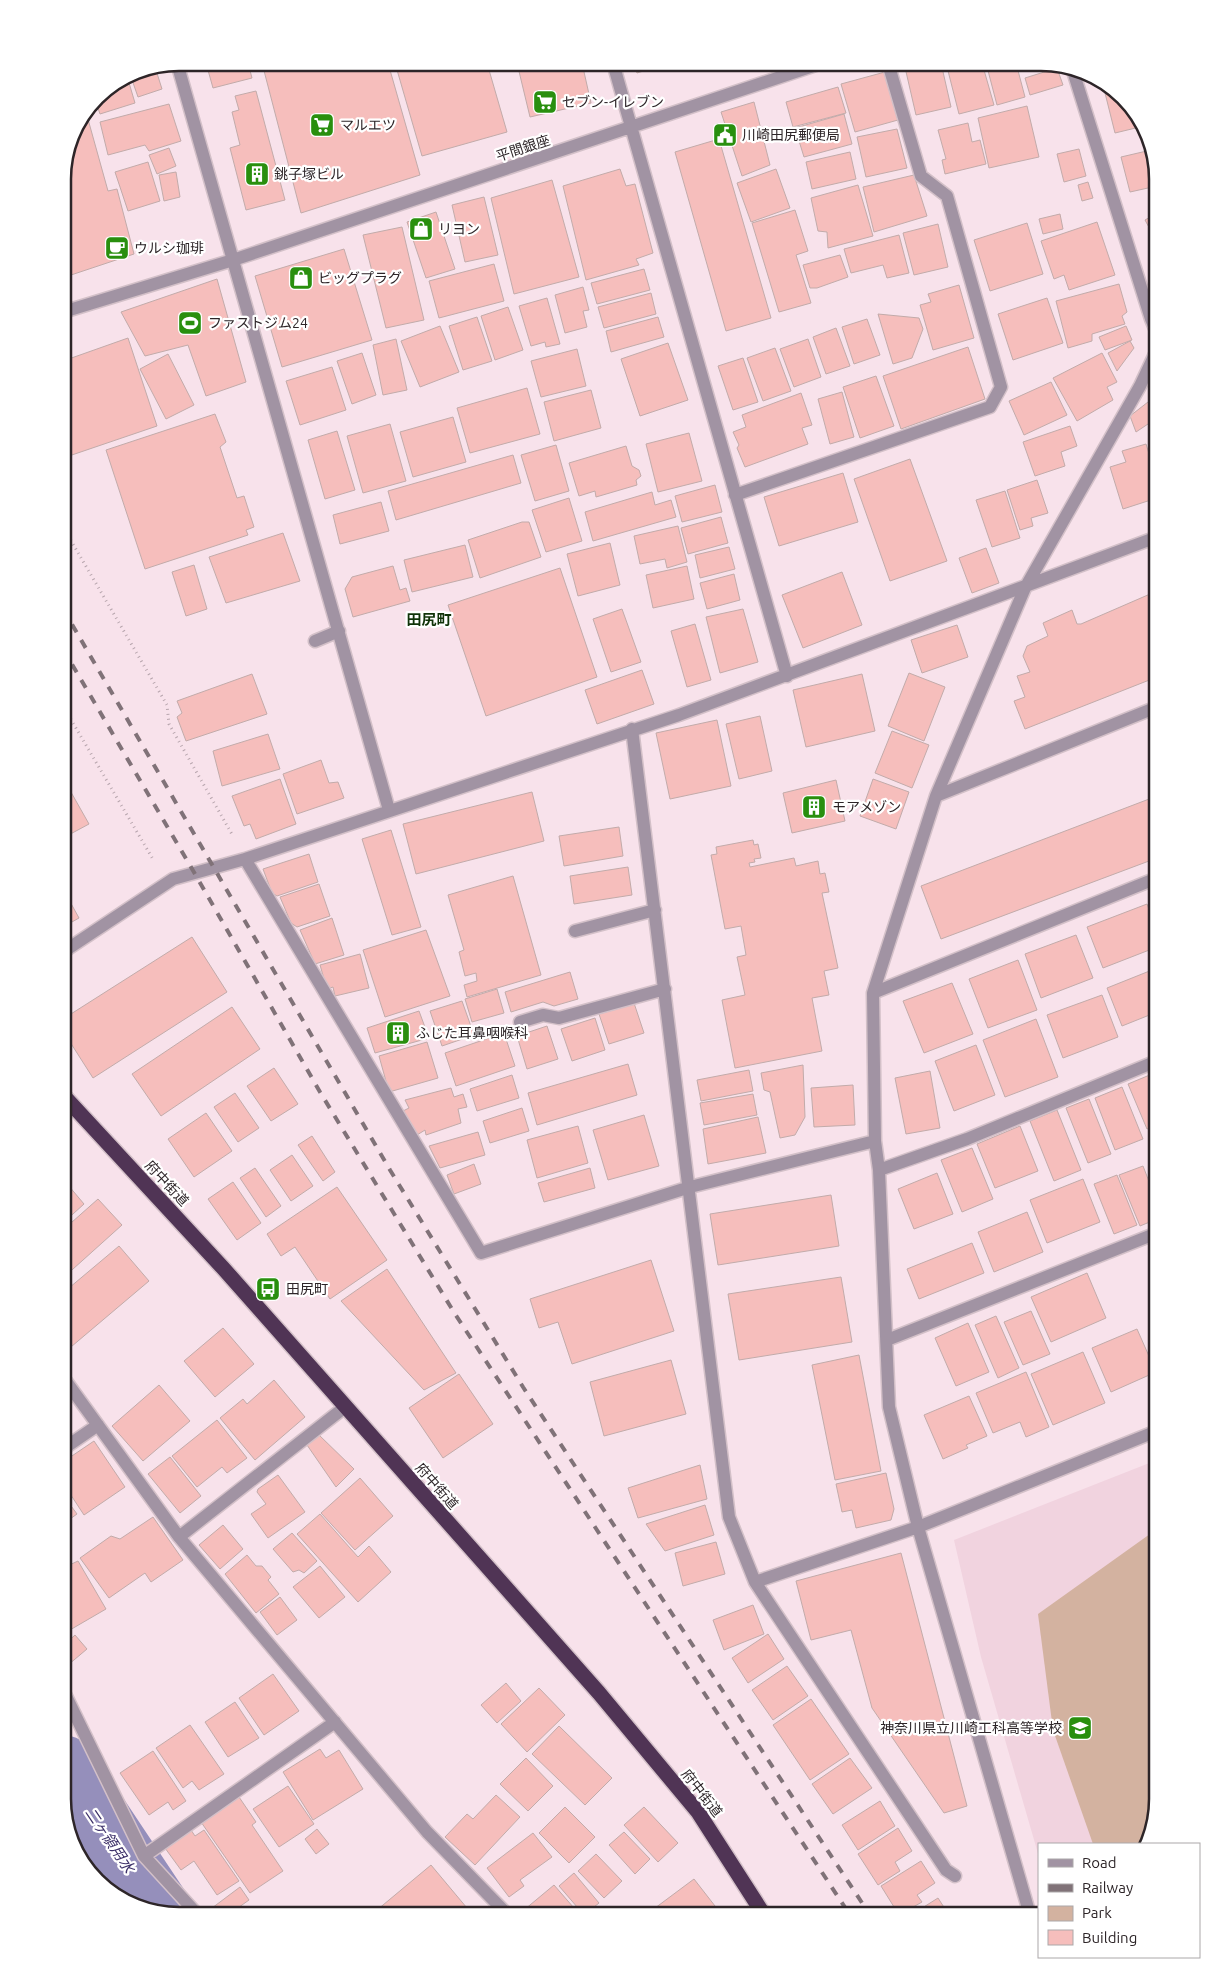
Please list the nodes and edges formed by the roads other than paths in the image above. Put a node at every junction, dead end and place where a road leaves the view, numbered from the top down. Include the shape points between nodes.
1 (179, 71) edge
2 (615, 71) edge
3 (798, 71) edge
4 (890, 71) edge
5 (1075, 77) edge
6 (631, 128) junction
7 (233, 260) junction
8 (71, 310) edge
9 (1149, 314) edge
10 (1149, 368) edge
11 (735, 495) junction
12 (1149, 540) edge
13 (1025, 588) junction
14 (339, 631) junction
15 (315, 640) dead end
16 (787, 676) junction
17 (1149, 710) edge
18 (632, 729) junction
19 (936, 796) junction
20 (389, 810) junction
21 (245, 859) junction
22 (1149, 882) edge
23 (655, 910) junction
24 (575, 931) dead end
25 (71, 947) edge
26 (665, 989) junction
27 (872, 993) junction
28 (520, 1022) dead end
29 (1149, 1065) edge
30 (71, 1104) edge
31 (875, 1141) junction
32 (879, 1170) junction
33 (690, 1186) junction
34 (1149, 1237) edge
35 (887, 1340) junction
36 (71, 1389) edge
37 (345, 1407) junction
38 (98, 1425) junction
39 (1149, 1436) edge
40 (71, 1443) edge
41 (918, 1527) junction
42 (179, 1537) junction
43 (755, 1582) junction
44 (71, 1708) edge
45 (335, 1722) junction
46 (144, 1856) junction
47 (955, 1876) dead end
48 (191, 1907) edge
49 (500, 1907) edge
50 (759, 1907) edge
51 (1027, 1907) edge

1 - 7 street
2 - 6 street
3 - 6 street, 平間銀座
4 - 11 street via 921,176 947,196 1001,386 990,407
5 - 9 street
6 - 7 street, 平間銀座
6 - 11 street
7 - 8 street, 平間銀座
7 - 14 street
10 - 13 street
11 - 16 street
12 - 13 street
13 - 16 street
13 - 19 street
14 - 15 street
14 - 20 street
16 - 18 street
17 - 19 street
18 - 20 street
18 - 23 street
19 - 27 street
20 - 21 street
21 - 25 street via 167,883
21 - 33 street via 481,1253
22 - 27 street
23 - 24 street
23 - 26 street
26 - 28 street via 560,1018 543,1015
26 - 33 street
27 - 31 street
29 - 32 street via 967,1139
30 - 37 highway, 府中街道 via 223,1268
31 - 32 street
31 - 33 street
32 - 35 street
33 - 43 street via 729,1517
34 - 35 street
35 - 41 street via 889,1407
36 - 38 street
37 - 42 street
37 - 50 highway, 府中街道 via 599,1694 698,1812
38 - 40 street
38 - 42 street
39 - 41 street
41 - 43 street
41 - 51 street
42 - 45 street
43 - 47 street via 946,1870
44 - 46 street
45 - 46 street
45 - 49 street via 427,1832
46 - 48 street

